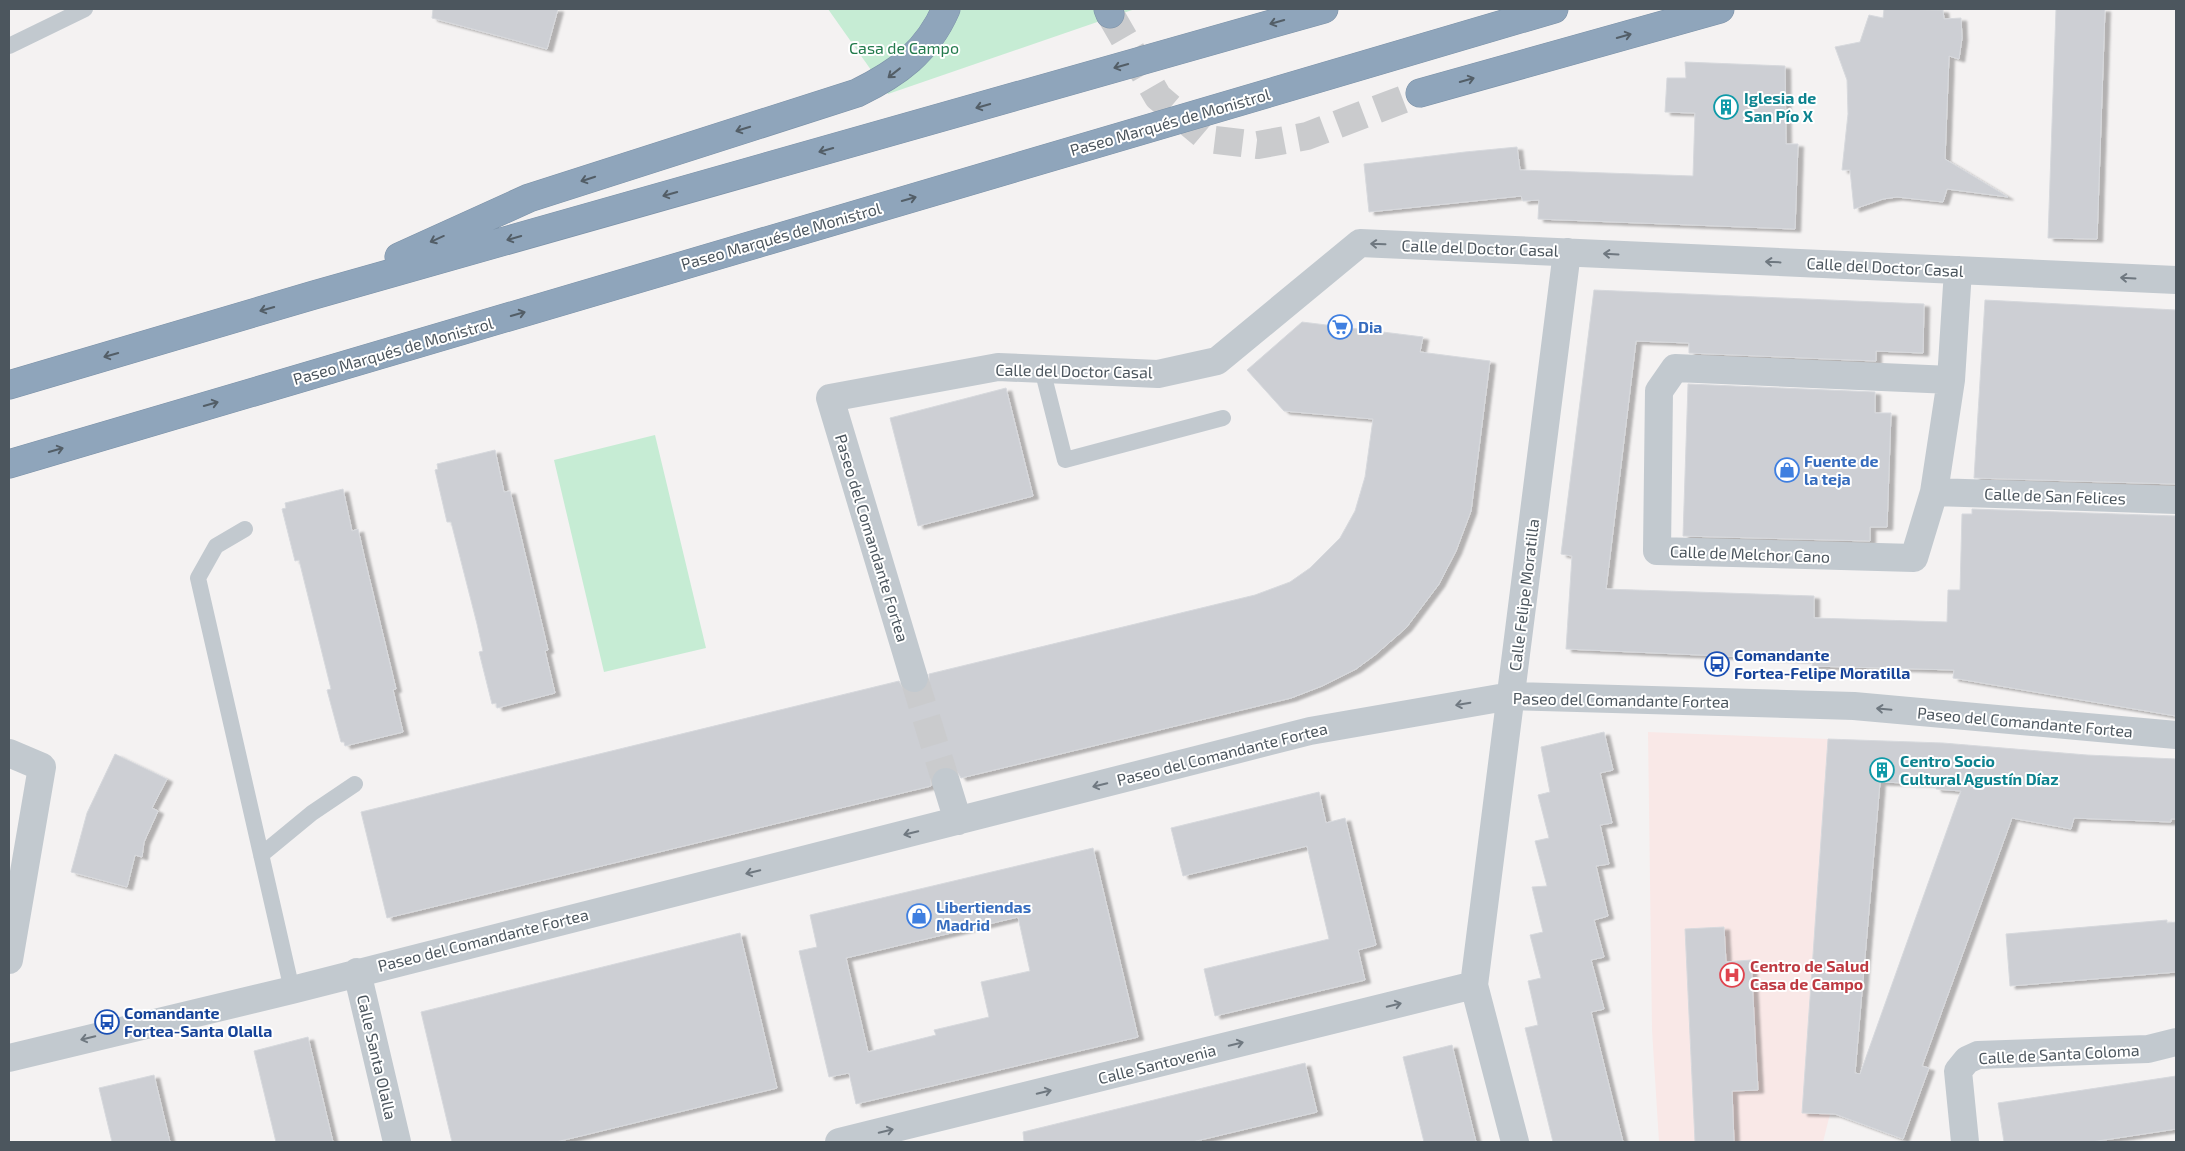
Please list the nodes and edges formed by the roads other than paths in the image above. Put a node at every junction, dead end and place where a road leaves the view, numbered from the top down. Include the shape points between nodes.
1 (85, 9) edge
2 (946, 9) edge
3 (1324, 9) edge
4 (1554, 9) edge
5 (1720, 9) edge
6 (9, 46) edge
7 (1420, 93) tunnel mouth
8 (1567, 252) junction
9 (1958, 270) junction
10 (2176, 280) edge
11 (314, 295) junction
12 (1042, 369) junction
13 (1951, 380) junction
14 (9, 385) edge
15 (830, 398) joint
16 (1223, 418) dead end
17 (9, 464) edge
18 (1934, 492) junction
19 (2176, 500) edge
20 (245, 530) dead end
21 (914, 678) tunnel mouth
22 (1511, 696) junction
23 (2176, 735) edge
24 (9, 753) edge
25 (946, 782) tunnel mouth
26 (355, 784) dead end
27 (958, 821) junction
28 (261, 855) junction
29 (9, 960) edge
30 (357, 972) junction
31 (1474, 985) junction
32 (292, 990) junction
33 (2176, 1042) edge
34 (9, 1058) edge
35 (397, 1142) edge
36 (839, 1142) edge
37 (1515, 1142) edge
38 (1965, 1142) edge

1 - 6 lane
2 -> 11 highway via 936,30 914,56 889,78 857,94 529,198
3 -> 11 highway
17 -> 4 highway, Paseo Marqués de Monistrol
7 -> 5 highway
9 -> 8 street, Calle del Doctor Casal
8 -> 12 street, Calle del Doctor Casal via 1360,243 1217,361 1158,374
8 - 22 street, Calle Felipe Moratilla
10 -> 9 street, Calle del Doctor Casal
9 - 13 street, Calle de Melchor Cano
11 -> 14 highway
12 - 15 street, Calle del Doctor Casal via 998,367
12 - 16 lane via 1065,460
13 - 18 street, Calle de Melchor Cano
13 - 18 street, Calle de Melchor Cano via 1675,368 1659,391 1657,551 1914,558
15 - 21 street, Paseo del Comandante Fortea
18 - 19 street, Calle de San Felices
20 - 28 lane via 216,546 198,578
23 -> 22 street, Paseo del Comandante Fortea via 1854,706
22 -> 27 street, Paseo del Comandante Fortea via 1310,731
22 - 31 street, Calle Felipe Moratilla
24 - 29 street via 42,766
25 - 27 street
26 - 28 lane via 312,813
27 -> 30 street, Paseo del Comandante Fortea
28 - 32 lane
30 - 32 street, Paseo del Comandante Fortea
30 - 35 street, Calle Santa Olalla
36 -> 31 street, Calle Santovenia
31 - 37 street, Calle Felipe Moratilla
32 -> 34 street, Paseo del Comandante Fortea
33 - 38 street, Calle de Santa Coloma via 2148,1049 1978,1055 1967,1060 1958,1070

